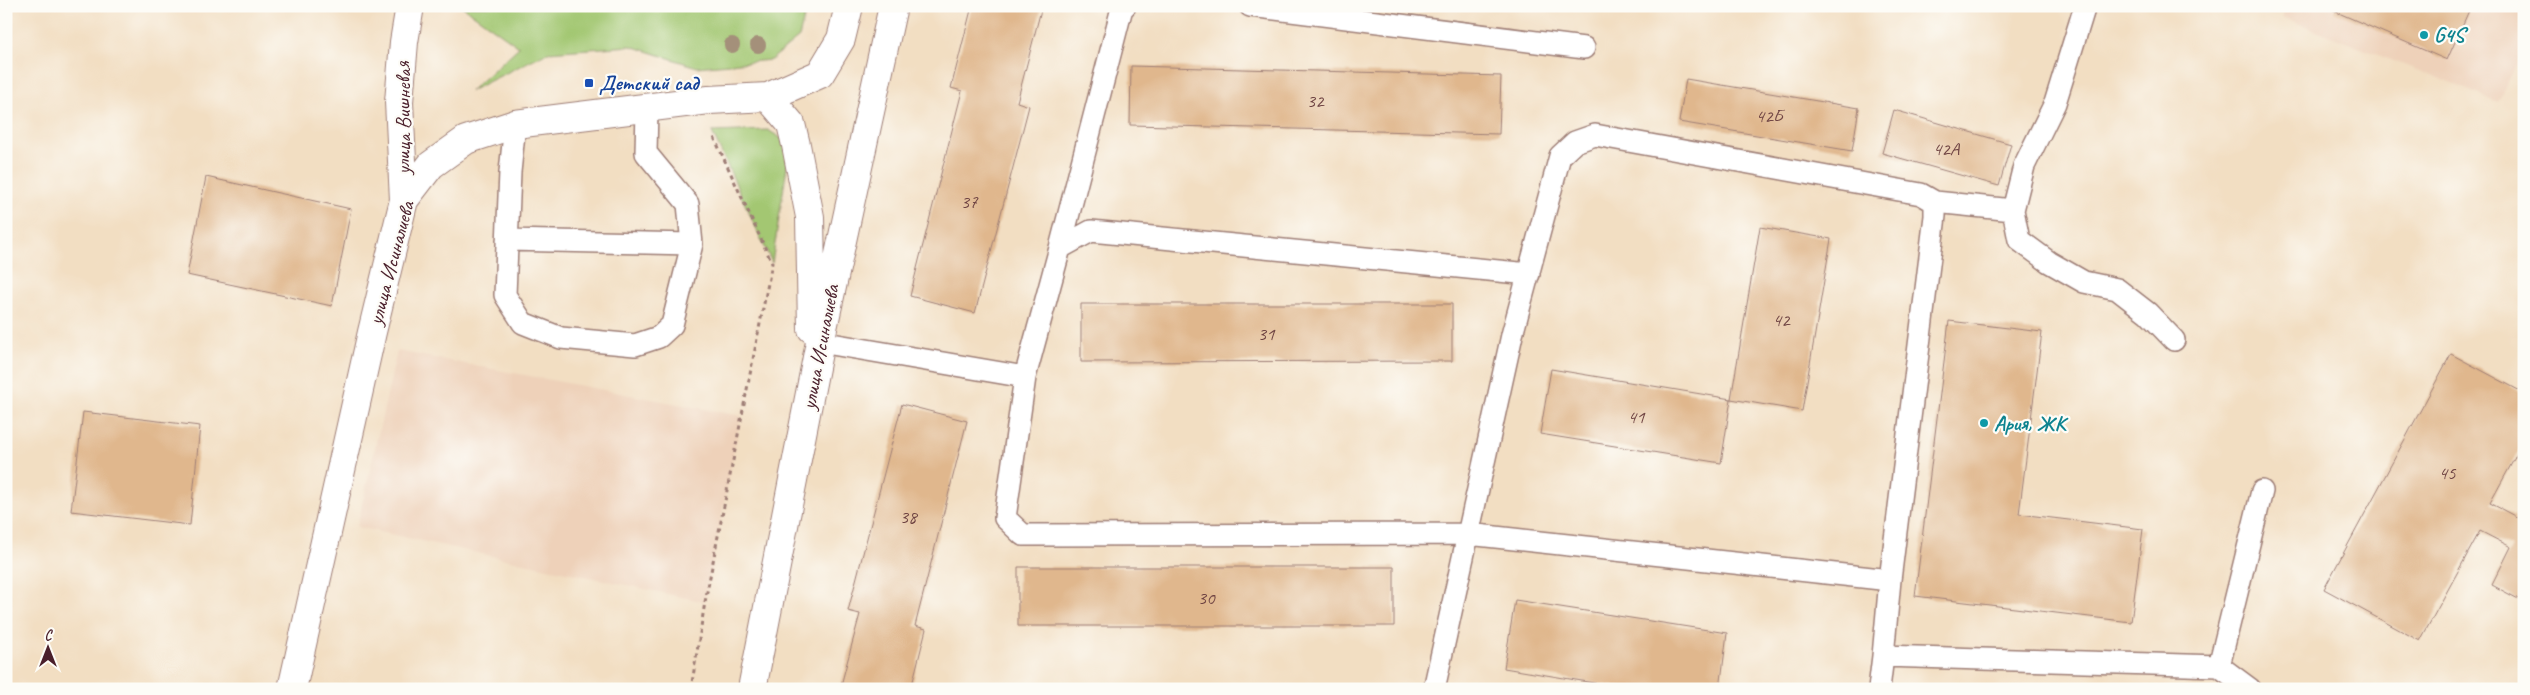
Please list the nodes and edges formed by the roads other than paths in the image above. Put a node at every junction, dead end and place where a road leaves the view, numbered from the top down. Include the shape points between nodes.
1 (410, 6) edge
2 (849, 6) edge
3 (893, 6) edge
4 (1125, 6) edge
5 (1250, 6) edge
6 (2085, 6) edge
7 (1584, 48) dead end
8 (768, 97) junction
9 (647, 108) junction
10 (515, 124) junction
11 (404, 200) junction
12 (1935, 202) junction
13 (2013, 210) junction
14 (507, 240) junction
15 (692, 244) junction
16 (1060, 248) junction
17 (1529, 274) junction
18 (2174, 340) dead end
19 (820, 342) junction
20 (815, 373) junction
21 (1026, 377) junction
22 (2262, 491) dead end
23 (1468, 534) junction
24 (1890, 580) junction
25 (1883, 656) junction
26 (2219, 666) junction
27 (292, 689) edge
28 (752, 689) edge
29 (1434, 689) edge
30 (1879, 689) edge
31 (2250, 689) edge

1 - 11 street, улица Вишневая via 399,102
2 - 8 street, улица Исиналиева via 842,39 820,74
3 - 19 street, улица Исиналиева
4 - 16 lane
5 - 7 lane
6 - 13 lane via 2055,103 2024,166
8 - 9 street, улица Исиналиева
8 - 20 street via 791,124 810,217
9 - 10 street, улица Исиналиева
9 - 15 lane via 646,153 688,204
10 - 11 street, улица Исиналиева via 466,140 432,165
10 - 14 lane
11 - 27 street, улица Исиналиева
12 - 13 lane
12 - 17 lane via 1921,194 1595,135 1575,142 1560,156
12 - 24 lane
13 - 18 lane via 2020,240 2084,282 2117,289 2148,313
14 - 15 lane
14 - 15 lane via 505,295 522,323 561,338 635,346 659,337 672,325
16 - 17 lane via 1091,231
16 - 21 lane
17 - 23 lane via 1512,335
19 - 20 street, улица Исиналиева
19 - 21 lane
20 - 28 street, улица Исиналиева
21 - 23 lane via 1005,518 1023,535
22 - 26 lane
23 - 24 lane
23 - 29 lane
24 - 25 lane
25 - 26 lane
25 - 30 lane
26 - 31 lane

